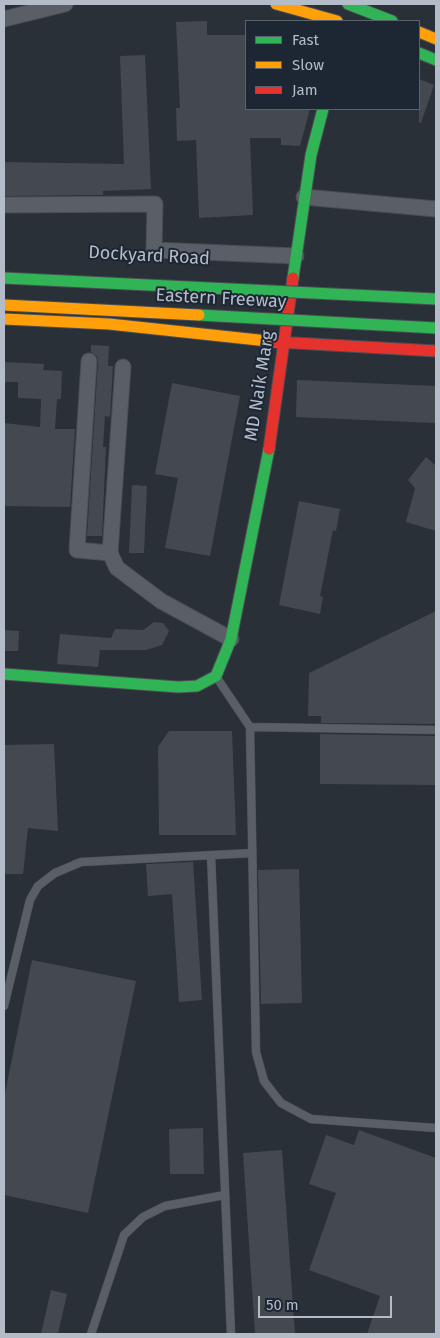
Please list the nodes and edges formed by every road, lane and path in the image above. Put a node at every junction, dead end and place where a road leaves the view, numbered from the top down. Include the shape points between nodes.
1 (66, 4) edge
2 (276, 4) edge
3 (350, 4) edge
4 (4, 18) edge
5 (333, 20) edge
6 (347, 20) edge
7 (390, 20) edge
8 (420, 32) edge
9 (436, 39) edge
10 (420, 53) edge
11 (436, 60) edge
12 (323, 110) edge
13 (304, 197) junction
14 (4, 204) edge
15 (436, 209) edge
16 (296, 256) junction
17 (78, 270) dead end
18 (4, 278) edge
19 (293, 281) junction
20 (398, 285) dead end
21 (436, 299) edge
22 (4, 305) edge
23 (4, 319) edge
24 (436, 328) edge
25 (285, 343) junction
26 (436, 351) edge
27 (89, 361) dead end
28 (124, 367) dead end
29 (110, 553) junction
30 (232, 639) junction
31 (4, 674) edge
32 (216, 676) junction
33 (250, 727) junction
34 (436, 730) edge
35 (252, 853) junction
36 (211, 855) junction
37 (4, 1006) edge
38 (436, 1128) edge
39 (225, 1196) junction
40 (91, 1334) edge
41 (231, 1334) edge

1 - 4 street
2 - 5 main road
3 - 6 main road
3 - 7 main road
8 - 9 main road
10 - 11 main road
12 - 13 main road, MD Naik Marg
13 - 15 street
13 - 16 main road, MD Naik Marg
14 - 16 street via 155,204 154,250
16 - 19 main road, MD Naik Marg
17 - 19 main road, Dockyard Road
18 - 21 main road, Eastern Freeway, bridge
19 - 20 main road, Dockyard Road
19 - 25 main road, MD Naik Marg
22 - 24 main road, Eastern Freeway, bridge
23 - 25 main road via 109,324
25 - 26 main road
25 - 30 main road, MD Naik Marg via 267,459
27 - 29 street via 77,550
28 - 29 street
29 - 30 street via 117,568 161,601
30 - 32 main road, MD Naik Marg
31 - 32 main road via 178,687 197,686
32 - 33 lane
33 - 34 lane
33 - 35 lane
35 - 36 lane
35 - 38 lane via 256,1052 264,1080 281,1103 311,1119
36 - 37 lane via 81,862 55,873 38,886 30,900
36 - 39 lane
39 - 40 lane via 165,1206 143,1217 124,1235
39 - 41 lane

